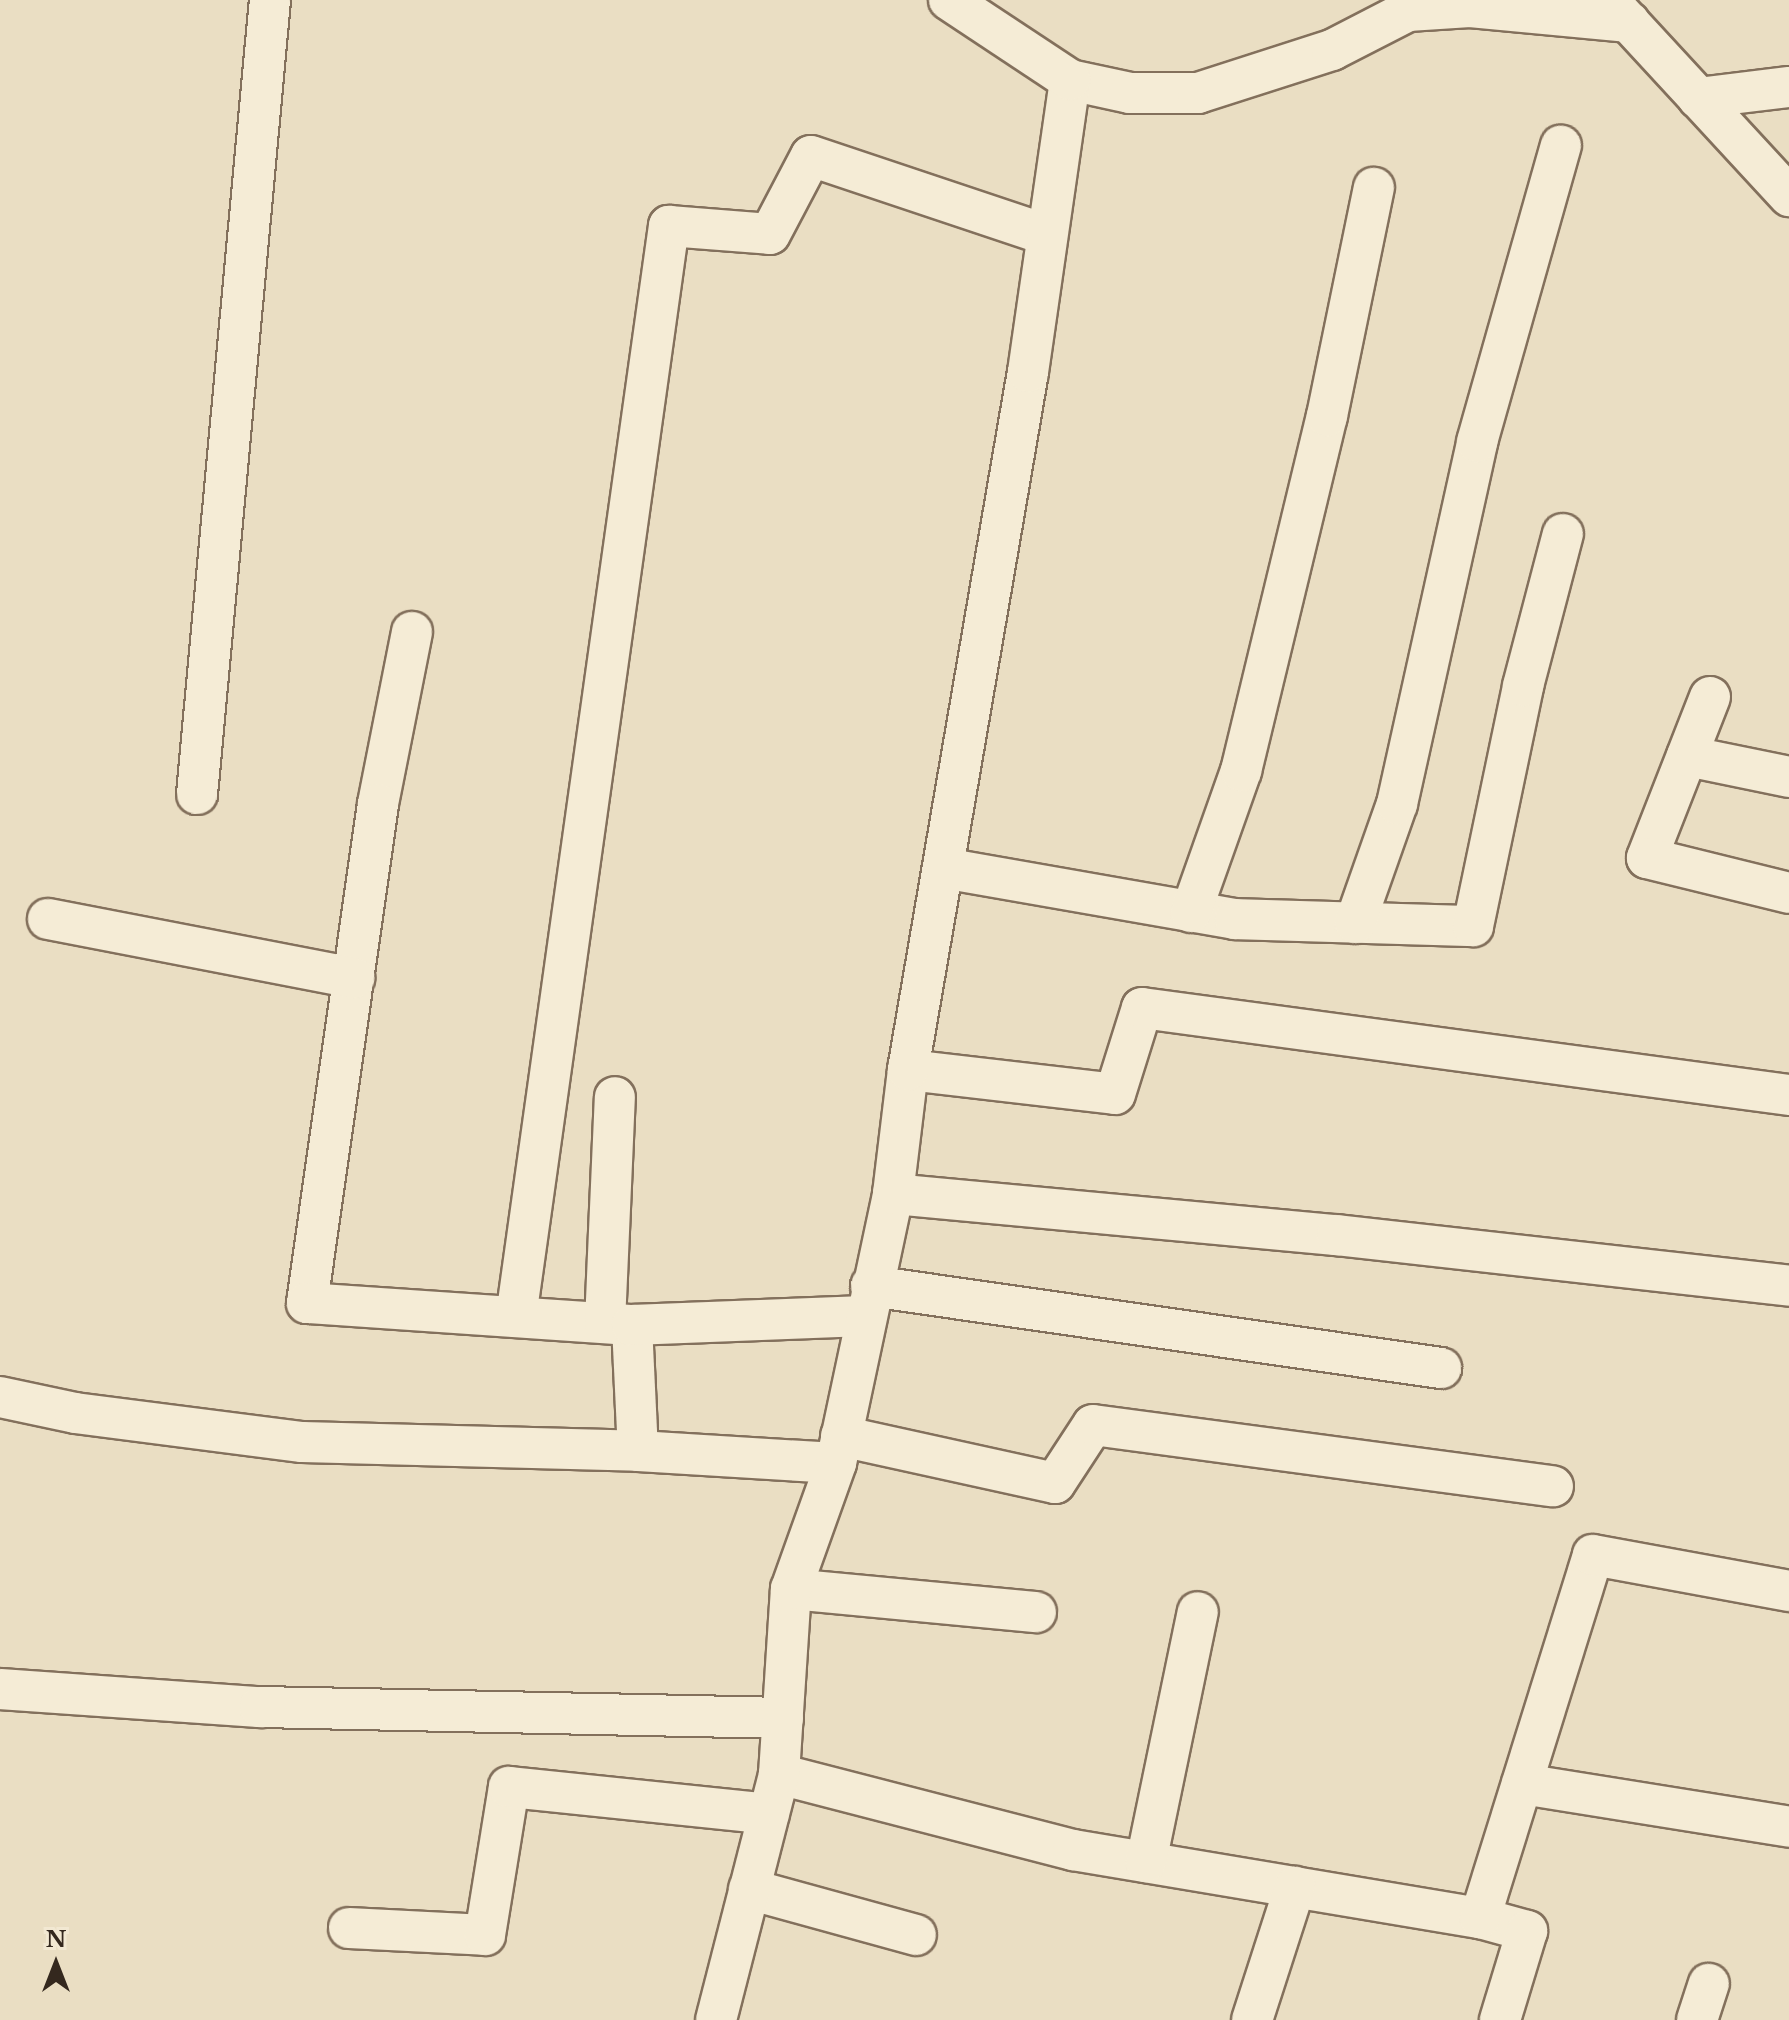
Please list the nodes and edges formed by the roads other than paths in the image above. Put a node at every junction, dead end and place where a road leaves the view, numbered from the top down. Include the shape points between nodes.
1 (270, 0) edge
2 (949, 0) edge
3 (1619, 11) edge
4 (992, 14) edge
5 (1070, 80) junction
6 (1789, 87) edge
7 (1698, 98) junction
8 (1561, 146) dead end
9 (1374, 188) dead end
10 (1789, 196) edge
11 (1047, 235) junction
12 (1563, 534) dead end
13 (412, 632) dead end
14 (1710, 697) dead end
15 (1687, 756) junction
16 (1789, 777) edge
17 (197, 794) dead end
18 (943, 868) junction
19 (1789, 893) edge
20 (1191, 912) junction
21 (48, 919) dead end
22 (1355, 923) junction
23 (354, 978) junction
24 (908, 1070) junction
25 (1789, 1095) edge
26 (615, 1097) dead end
27 (893, 1194) junction
28 (1789, 1286) edge
29 (868, 1301) junction
30 (516, 1317) junction
31 (619, 1324) junction
32 (1441, 1368) dead end
33 (0, 1397) edge
34 (838, 1449) junction
35 (638, 1451) junction
36 (1553, 1486) dead end
37 (791, 1589) junction
38 (1789, 1591) edge
39 (1036, 1612) dead end
40 (1198, 1612) dead end
41 (0, 1689) edge
42 (783, 1718) junction
43 (779, 1774) junction
44 (1522, 1784) junction
45 (769, 1814) junction
46 (1789, 1827) edge
47 (1146, 1862) junction
48 (1295, 1887) junction
49 (749, 1889) junction
50 (1480, 1918) junction
51 (349, 1928) dead end
52 (916, 1935) dead end
53 (716, 2020) edge
54 (1252, 2020) edge
55 (1500, 2020) edge

1 - 17 street
2 - 4 street
3 - 5 street via 1408,11 1332,50 1198,93 1130,93
3 - 7 street
4 - 5 street
5 - 11 street
6 - 7 street
7 - 10 street
8 - 22 street via 1477,442 1397,804
9 - 20 street via 1327,416 1241,771
11 - 18 street
11 - 30 street via 811,156 770,234 669,226
12 - 22 street via 1523,686 1473,926
13 - 23 street via 378,804
14 - 15 street
15 - 16 street
15 - 19 street via 1647,858
18 - 20 street
18 - 24 street
20 - 22 street via 1235,919
21 - 23 street
23 - 30 street via 307,1303
24 - 25 street via 1115,1094 1142,1008
24 - 27 street
26 - 31 street
27 - 28 street via 1337,1235
27 - 29 street
29 - 31 street
29 - 32 street
29 - 34 street
30 - 31 street
31 - 35 street
33 - 35 street via 75,1413 302,1442
34 - 35 street
34 - 36 street via 1055,1483 1093,1425
34 - 37 street
37 - 39 street
37 - 42 street
38 - 44 street via 1593,1555
40 - 47 street
41 - 42 street via 260,1707
42 - 43 street
43 - 45 street
43 - 47 street via 1073,1850
44 - 46 street
44 - 50 street
45 - 49 street
45 - 51 street via 509,1787 485,1935
47 - 48 street
48 - 50 street
48 - 54 street
49 - 52 street
49 - 53 street
50 - 55 street via 1527,1931

